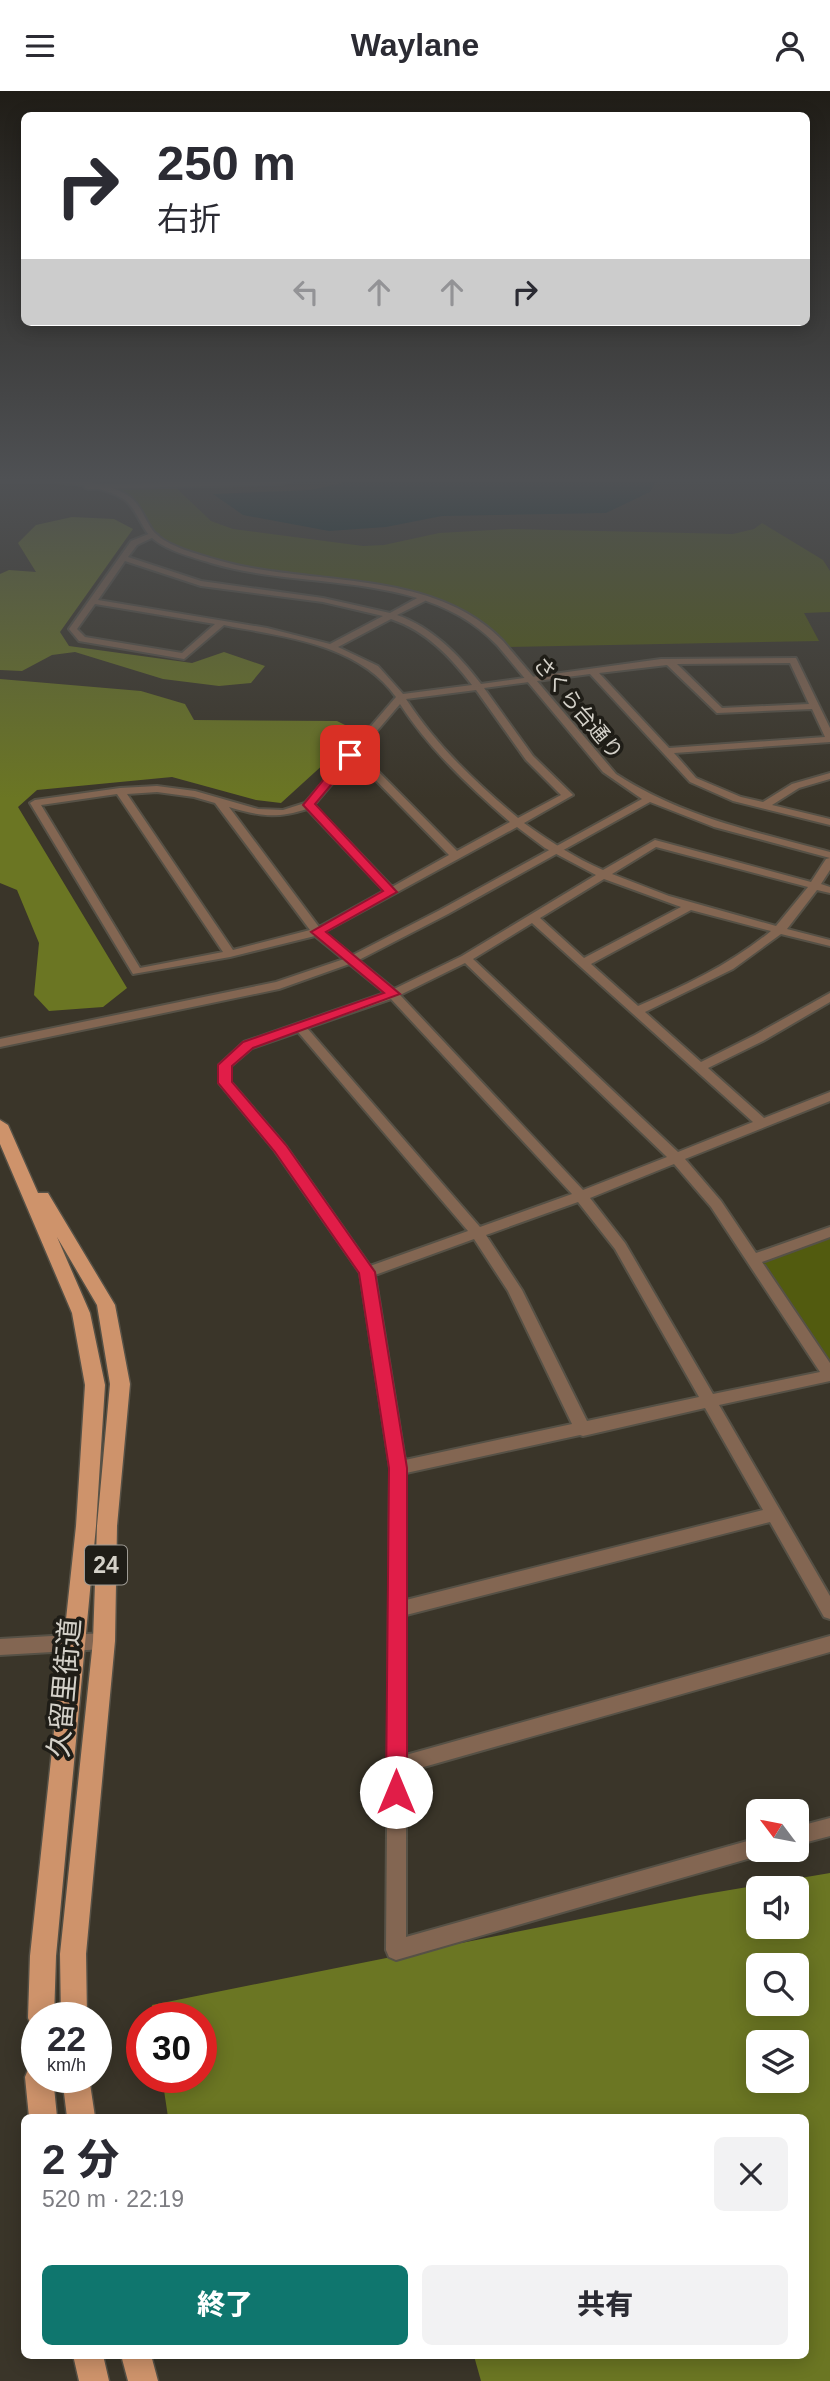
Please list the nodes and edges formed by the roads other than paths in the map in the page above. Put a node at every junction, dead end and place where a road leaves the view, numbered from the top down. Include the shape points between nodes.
1 (103, 585) edge
2 (206, 585) edge
3 (355, 585) edge
4 (422, 599) junction
5 (92, 601) junction
6 (392, 617) junction
7 (222, 622) junction
8 (331, 646) junction
9 (669, 662) junction
10 (592, 671) junction
11 (529, 680) junction
12 (475, 686) junction
13 (401, 697) junction
14 (814, 706) junction
15 (830, 739) edge
16 (666, 751) junction
17 (352, 752) junction
18 (830, 776) edge
19 (120, 791) junction
20 (649, 799) junction
21 (219, 801) junction
22 (309, 805) junction
23 (765, 806) junction
24 (830, 822) edge
25 (517, 823) junction
26 (555, 850) junction
27 (830, 855) edge
28 (456, 856) junction
29 (830, 861) edge
30 (603, 874) junction
31 (814, 886) junction
32 (830, 890) edge
33 (391, 892) junction
34 (689, 907) junction
35 (533, 918) junction
36 (779, 930) junction
37 (317, 932) junction
38 (830, 943) edge
39 (230, 954) junction
40 (466, 958) junction
41 (351, 960) junction
42 (583, 963) junction
43 (393, 994) junction
44 (830, 997) edge
45 (637, 1011) junction
46 (300, 1027) junction
47 (0, 1043) edge
48 (700, 1067) junction
49 (830, 1096) edge
50 (763, 1124) junction
51 (2, 1134) edge
52 (676, 1158) junction
53 (581, 1196) junction
54 (477, 1233) junction
55 (830, 1233) edge
56 (754, 1259) junction
57 (367, 1272) junction
58 (830, 1375) edge
59 (710, 1399) junction
60 (583, 1430) junction
61 (398, 1468) junction
62 (775, 1514) junction
63 (397, 1610) junction
64 (830, 1612) edge
65 (104, 1641) junction
66 (830, 1644) edge
67 (74, 1645) junction
68 (0, 1647) edge
69 (396, 1766) junction
70 (830, 1827) edge
71 (809, 1833) edge
72 (746, 1850) edge
73 (42, 2002) edge
74 (74, 2002) edge
75 (41, 2093) edge
76 (77, 2093) edge
77 (43, 2114) edge
78 (81, 2114) edge
79 (89, 2359) edge
80 (137, 2359) edge
81 (94, 2381) edge
82 (143, 2381) edge

1 - 5 street
2 - 6 street via 352,606
3 - 4 street, さくら台通り
4 - 6 street
4 - 11 street, さくら台通り via 483,627
5 - 7 street
5 - 7 street via 73,629 82,639 184,656
6 - 8 street
6 - 12 street via 412,624 447,649
7 - 8 street
8 - 13 street via 382,673
9 - 10 street
9 - 14 street via 720,711
9 - 14 street via 793,660
10 - 11 street
10 - 16 street
11 - 12 street
11 - 20 street, さくら台通り via 611,775
12 - 13 street
12 - 25 street via 549,782 568,795
13 - 17 street
13 - 25 street via 448,758
14 - 15 street
15 - 16 street
16 - 23 street via 694,780
17 - 22 street
17 - 28 street
18 - 23 street via 781,791
19 - 21 street via 157,789
19 - 39 street
19 - 39 street via 35,803 137,972
20 - 26 street
20 - 27 street, さくら台通り via 681,813
21 - 22 street via 257,812 284,813
21 - 37 street
22 - 33 street
23 - 24 street
25 - 26 street
25 - 28 street
26 - 30 street
26 - 41 street
28 - 33 street
29 - 31 street
30 - 31 street via 655,843
30 - 34 street
30 - 35 street
31 - 32 street
31 - 36 street
33 - 37 street
34 - 36 street
34 - 42 street
35 - 40 street
35 - 42 street
36 - 38 street
36 - 45 street via 705,980
37 - 39 street
37 - 41 street
40 - 43 street
40 - 52 street
41 - 43 street
41 - 47 street via 279,985
42 - 45 street
43 - 46 street
43 - 53 street
44 - 48 street
45 - 48 street
46 - 54 street
46 - 57 street via 248,1045 225,1065 225,1083 280,1148
48 - 50 street
49 - 50 street
50 - 52 street
51 - 65 main road, 久留里街道 / 24 via 106,1305 120,1384 107,1526
51 - 67 main road, 久留里街道 / 24 via 81,1313 95,1385
52 - 53 street
52 - 56 street via 716,1204
53 - 54 street
53 - 59 street via 620,1246
54 - 57 street
54 - 60 street via 515,1290
55 - 56 street
56 - 58 street
57 - 61 street
58 - 59 street
59 - 60 street
59 - 62 street
60 - 61 street
61 - 63 street
62 - 63 street
62 - 64 street
63 - 69 street
65 - 67 street
65 - 74 main road, 久留里街道 / 24 via 73,1954
66 - 69 street
67 - 68 street
67 - 73 main road, 久留里街道 / 24
69 - 72 street via 396,1950
70 - 71 street
75 - 77 main road
76 - 78 main road
79 - 81 main road
80 - 82 main road

